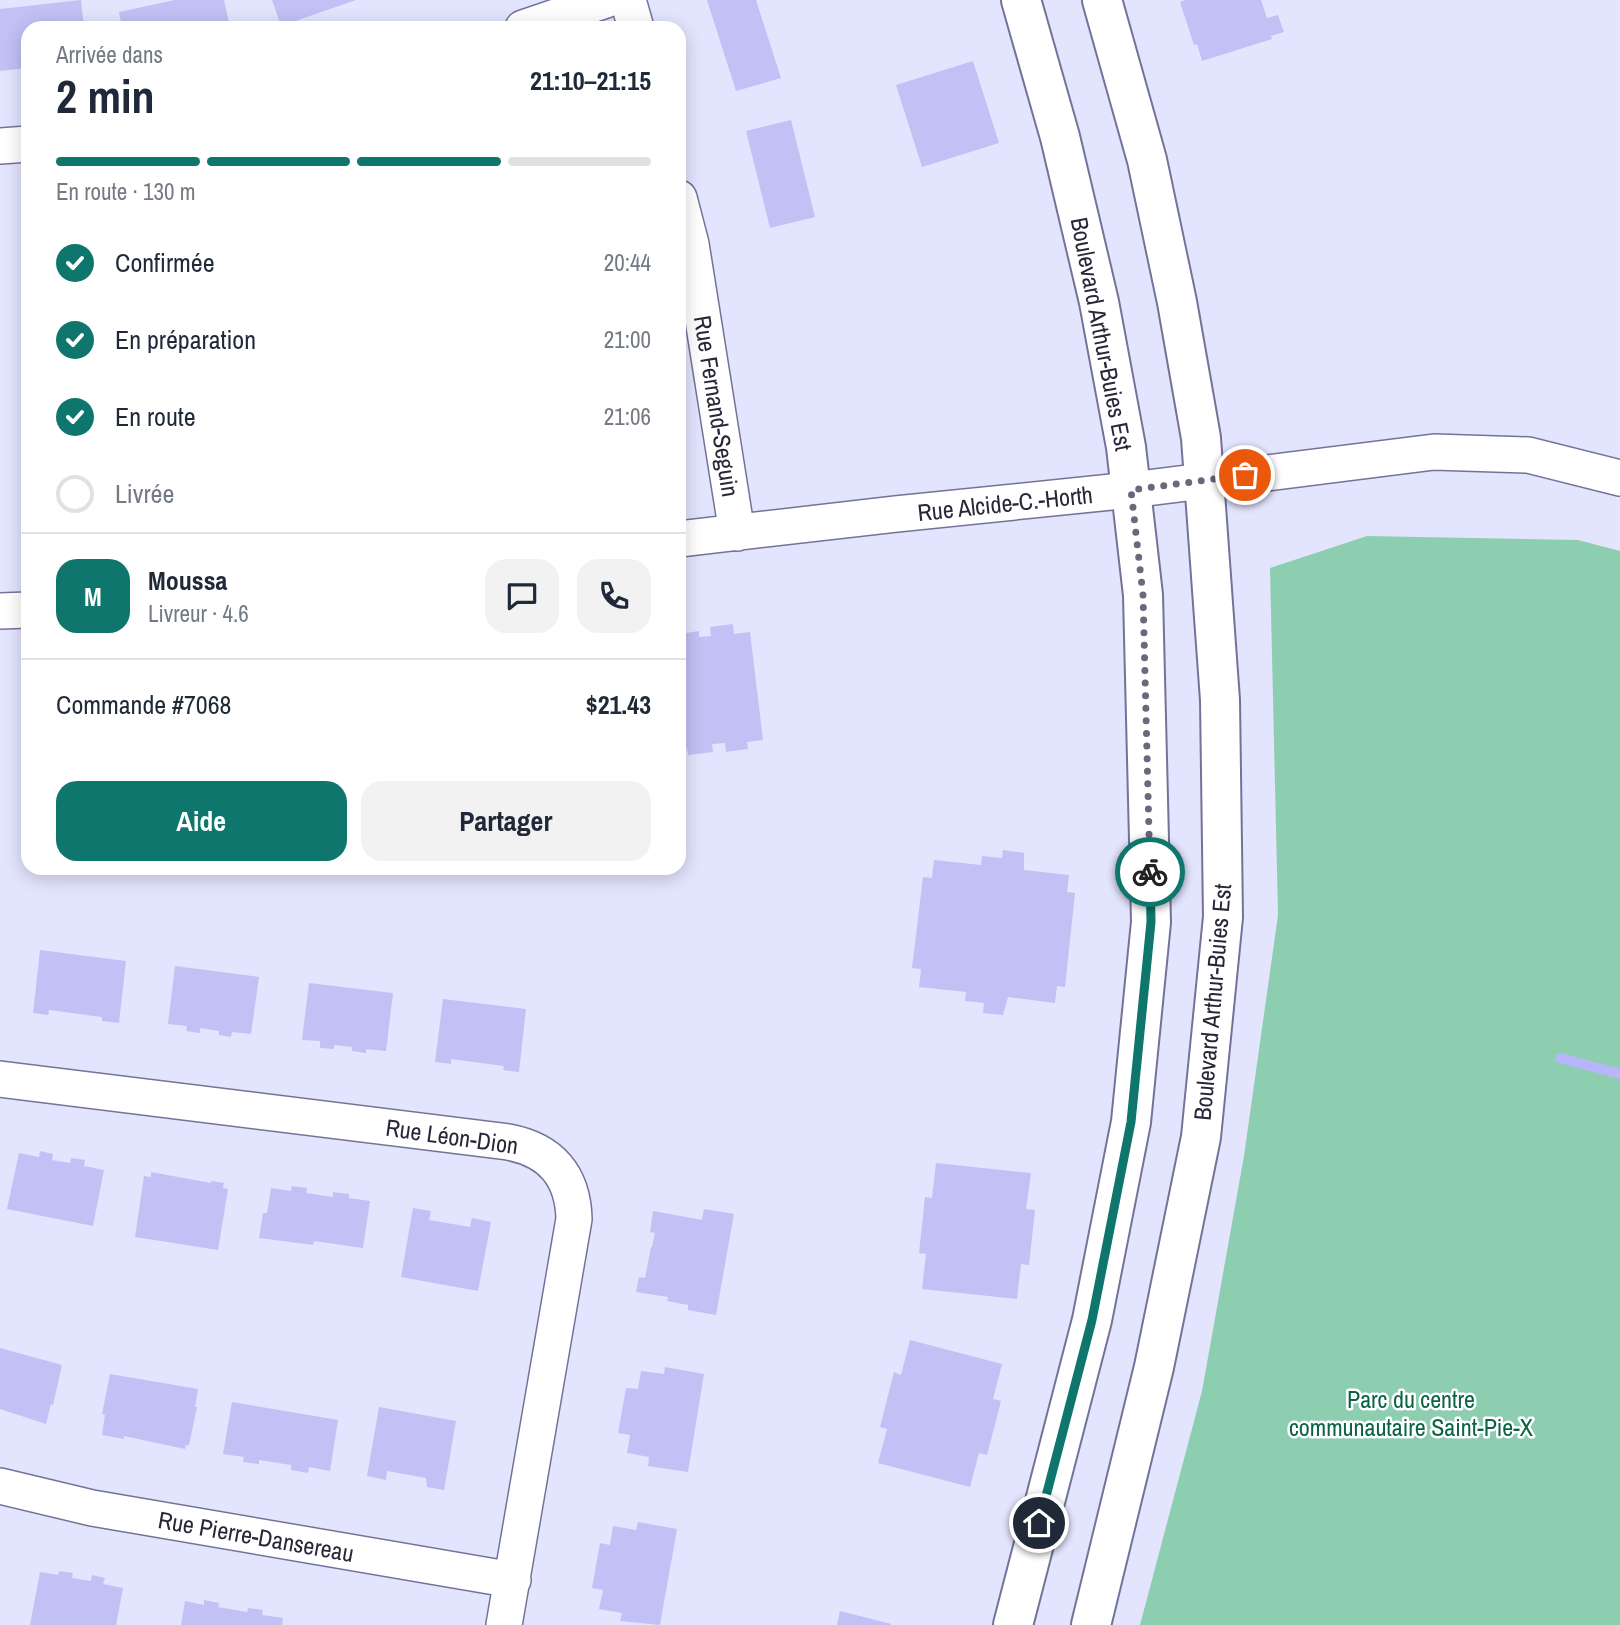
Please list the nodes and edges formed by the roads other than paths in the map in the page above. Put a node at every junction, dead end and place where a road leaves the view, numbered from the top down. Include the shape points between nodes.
1 (606, 0) edge
2 (628, 0) edge
3 (1021, 0) edge
4 (1102, 0) edge
5 (544, 21) edge
6 (634, 21) edge
7 (21, 144) edge
8 (0, 146) edge
9 (686, 225) edge
10 (1620, 478) edge
11 (1205, 480) junction
12 (1131, 490) junction
13 (737, 533) junction
14 (686, 538) edge
15 (21, 610) edge
16 (0, 611) edge
17 (0, 1079) edge
18 (0, 1486) edge
19 (513, 1580) junction
20 (504, 1625) edge
21 (1013, 1625) edge
22 (1091, 1625) edge

1 - 5 street
2 - 6 street
3 - 12 street, Boulevard Arthur-Buies Est via 1060,137 1099,302
4 - 11 street, Boulevard Arthur-Buies Est via 1150,173 1177,302
7 - 8 street
9 - 13 street, Rue Fernand-Seguin
10 - 11 street, Rue Alcide-C.-Horth via 1528,454 1434,452
11 - 12 street, Rue Alcide-C.-Horth
11 - 22 street, Boulevard Arthur-Buies Est via 1220,700 1223,917 1201,1137 1154,1367
12 - 13 street, Rue Alcide-C.-Horth
12 - 21 street, Boulevard Arthur-Buies Est via 1143,595 1151,922 1131,1122 1092,1320
13 - 14 street, Rue Alcide-C.-Horth
15 - 16 street
17 - 19 street, Rue Léon-Dion via 508,1142 533,1149 560,1170 574,1203 574,1219
18 - 19 street, Rue Pierre-Dansereau via 92,1508
19 - 20 street, Rue Léon-Dion

